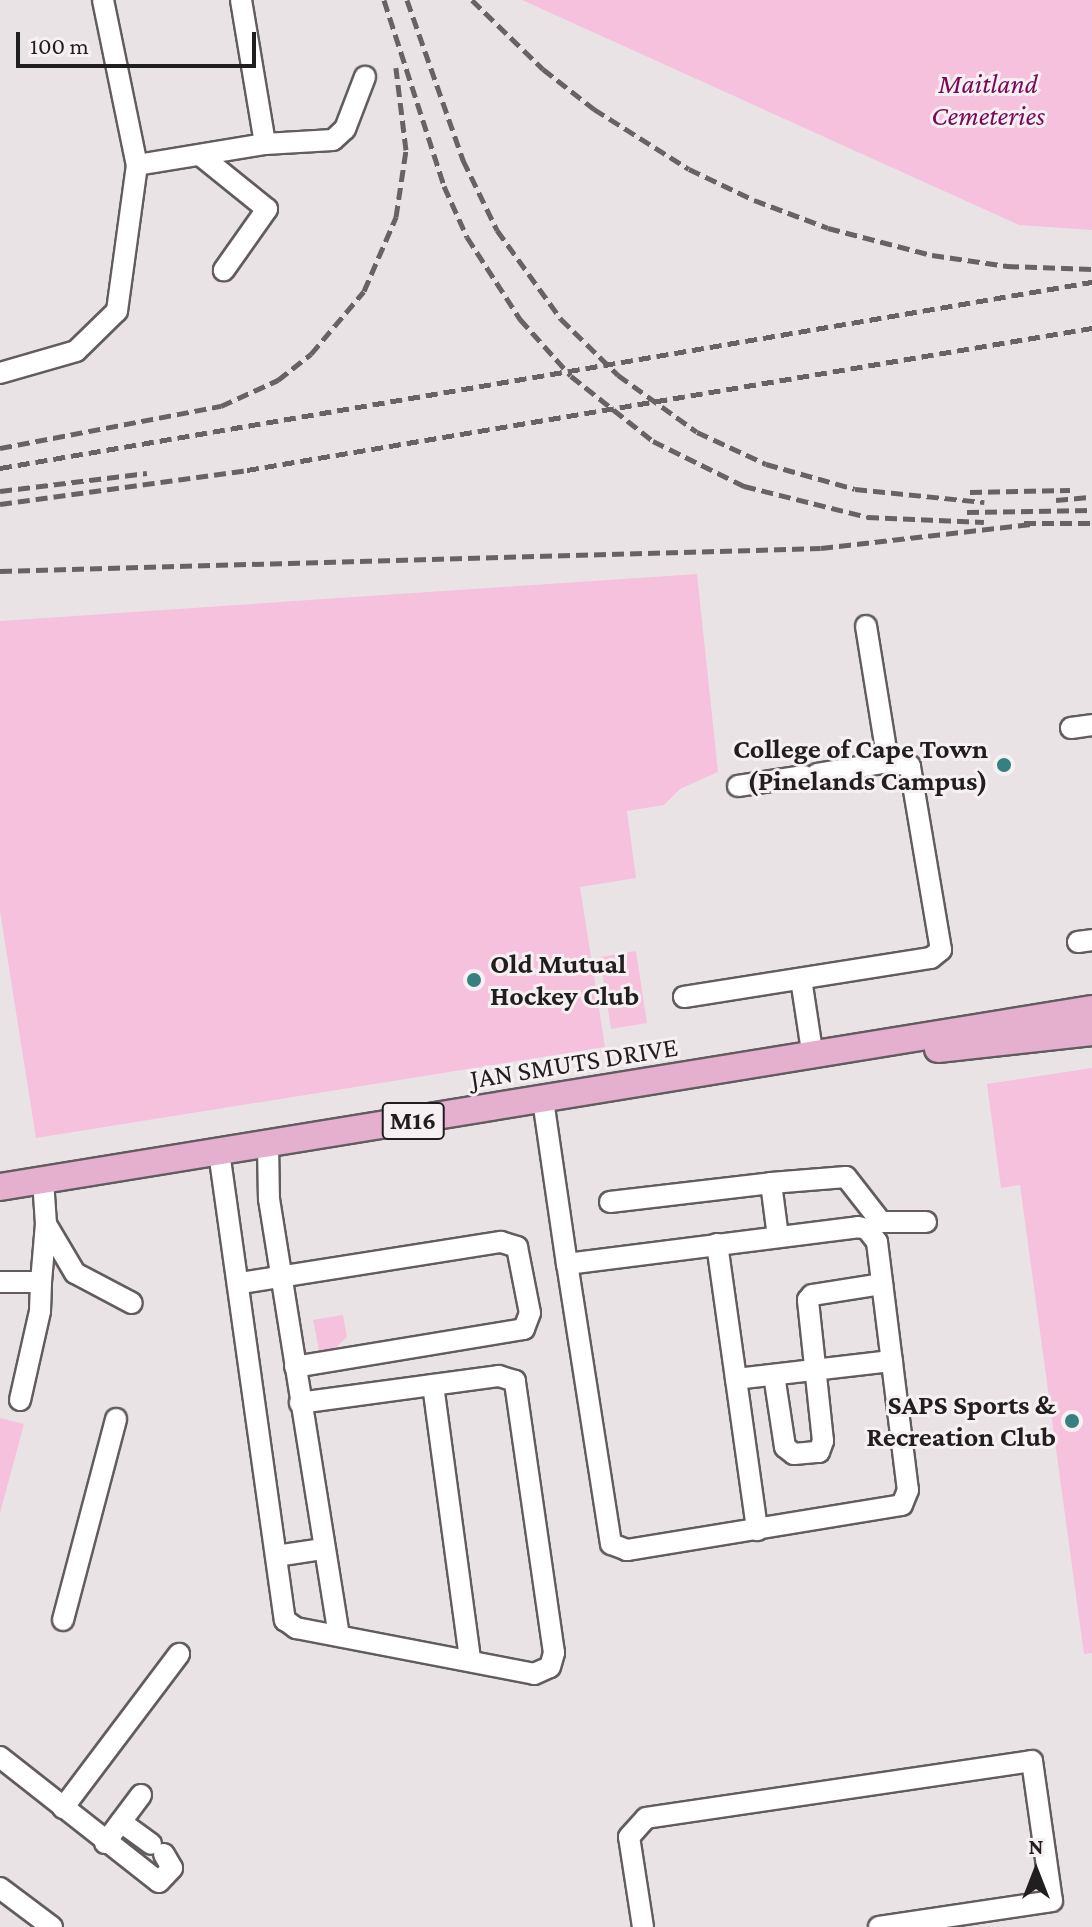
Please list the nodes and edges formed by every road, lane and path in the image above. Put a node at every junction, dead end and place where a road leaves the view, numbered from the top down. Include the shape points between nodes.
1 (103, 0) edge
2 (241, 0) edge
3 (365, 77) dead end
4 (265, 144) junction
5 (200, 155) junction
6 (137, 165) junction
7 (224, 270) dead end
8 (0, 373) edge
9 (866, 626) dead end
10 (1092, 725) edge
11 (1071, 728) dead end
12 (888, 762) junction
13 (738, 786) dead end
14 (801, 979) junction
15 (684, 997) dead end
16 (1092, 1009) edge
17 (1092, 1032) edge
18 (820, 1056) junction
19 (543, 1100) junction
20 (268, 1144) junction
21 (219, 1152) junction
22 (43, 1180) junction
23 (771, 1183) junction
24 (0, 1187) edge
25 (610, 1202) dead end
26 (926, 1222) dead end
27 (46, 1224) junction
28 (778, 1237) junction
29 (717, 1244) junction
30 (567, 1264) junction
31 (282, 1276) junction
32 (0, 1282) edge
33 (41, 1282) junction
34 (241, 1283) junction
35 (882, 1284) junction
36 (132, 1303) dead end
37 (892, 1361) junction
38 (295, 1367) junction
39 (815, 1370) junction
40 (774, 1375) junction
41 (736, 1379) junction
42 (433, 1385) junction
43 (20, 1400) dead end
44 (300, 1403) junction
45 (116, 1419) dead end
46 (757, 1530) junction
47 (323, 1549) junction
48 (276, 1556) junction
49 (63, 1620) dead end
50 (339, 1635) junction
51 (179, 1654) dead end
52 (470, 1660) junction
53 (0, 1757) edge
54 (141, 1795) dead end
55 (63, 1808) junction
56 (121, 1822) junction
57 (105, 1843) junction
58 (0, 1888) edge
59 (49, 1926) edge
60 (643, 1927) edge
61 (879, 1927) edge

1 - 6 street
2 - 4 street
3 - 4 street via 345,129 333,140
4 - 5 street
5 - 6 street
5 - 7 street via 267,209
6 - 8 street via 117,311 76,351
9 - 12 street
10 - 11 street
12 - 13 street
12 - 14 street via 905,762 913,771 941,950 931,958
14 - 15 street
14 - 18 street
16 - 18 main road, JAN SMUTS DRIVE / M16
17 - 18 main road, JAN SMUTS DRIVE / M16
18 - 19 main road, JAN SMUTS DRIVE / M16
19 - 20 main road, JAN SMUTS DRIVE / M16
19 - 30 street
20 - 21 main road, JAN SMUTS DRIVE / M16
20 - 31 street via 269,1199
21 - 22 main road, JAN SMUTS DRIVE / M16
21 - 34 street
22 - 24 main road, JAN SMUTS DRIVE / M16
22 - 27 street
23 - 25 street
23 - 26 street via 846,1177 881,1222
23 - 28 street
27 - 33 street
27 - 36 street via 75,1273
28 - 29 street
28 - 35 street via 867,1229 877,1242
29 - 30 street
29 - 41 street
30 - 46 street via 611,1544 627,1550
31 - 34 street
31 - 38 street
31 - 38 street via 510,1242 521,1255 530,1313 529,1322 516,1333
32 - 33 street
33 - 43 street via 40,1311
34 - 48 street
35 - 37 street
35 - 39 street via 809,1297
37 - 39 street
37 - 46 street via 907,1498 894,1508
38 - 44 street
39 - 40 street
39 - 40 street via 823,1441 814,1454 794,1454 785,1447
40 - 41 street
41 - 46 street
42 - 44 street
42 - 52 street
42 - 52 street via 504,1375 519,1388 554,1658 545,1671 534,1674
44 - 47 street
45 - 49 street
47 - 48 street
47 - 50 street
48 - 50 street via 288,1624
50 - 52 street
51 - 55 street
53 - 55 street
54 - 56 street
55 - 57 street
56 - 57 street
56 - 57 street via 158,1849 172,1868 159,1882
58 - 59 street
60 - 61 street via 629,1837 646,1818 1032,1761 1052,1901

